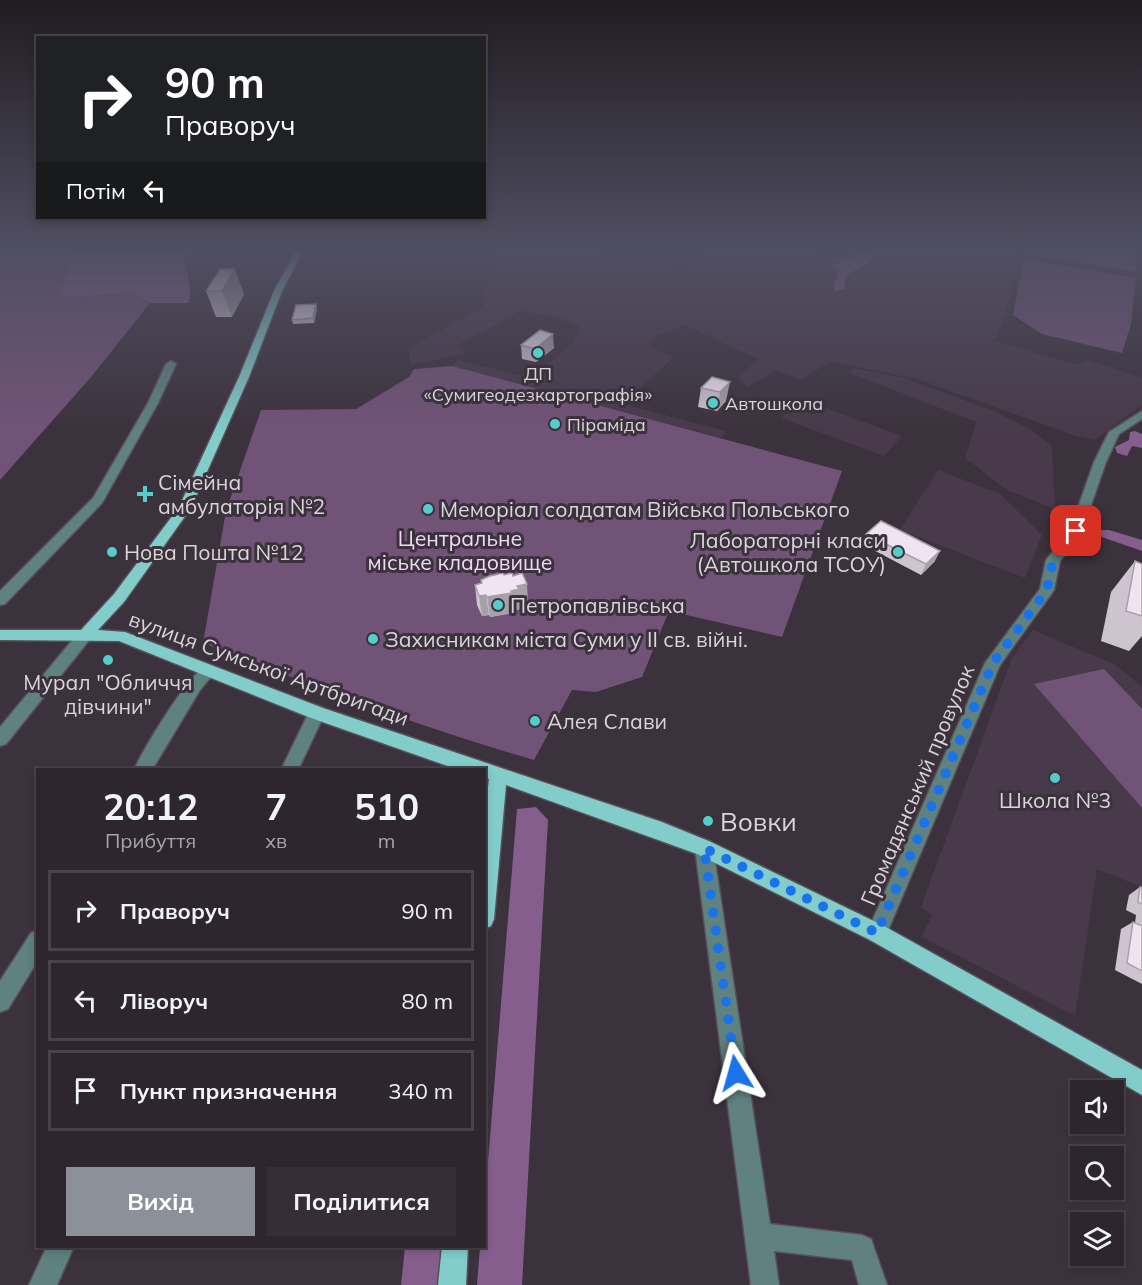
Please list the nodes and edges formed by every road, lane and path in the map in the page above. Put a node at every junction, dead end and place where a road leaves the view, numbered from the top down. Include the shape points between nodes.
1 (270, 311) edge
2 (171, 364) dead end
3 (1142, 414) edge
4 (0, 600) edge
5 (0, 635) edge
6 (85, 635) junction
7 (207, 672) junction
8 (318, 713) junction
9 (0, 739) edge
10 (143, 768) edge
11 (290, 768) edge
12 (476, 768) edge
13 (488, 772) edge
14 (486, 846) edge
15 (704, 848) junction
16 (877, 933) junction
17 (36, 943) edge
18 (0, 1001) edge
19 (1142, 1083) edge
20 (759, 1236) junction
21 (60, 1248) edge
22 (455, 1248) edge
23 (43, 1285) edge
24 (452, 1285) edge
25 (765, 1285) edge
26 (873, 1285) edge

1 - 6 main road via 185,508 119,598
2 - 4 street via 98,500
3 - 16 street, Громадянський провулок via 1114,432 1076,531 1053,560 1047,590 993,663
5 - 6 main road, вулиця Сумської Артбригади
6 - 7 main road, вулиця Сумської Артбригади via 120,636
6 - 9 street
7 - 8 main road, вулиця Сумської Артбригади
7 - 10 street via 194,686
8 - 11 street
8 - 12 main road, вулиця Сумської Артбригади
13 - 14 main road
13 - 15 main road, вулиця Сумської Артбригади
15 - 16 main road, вулиця Сумської Артбригади
15 - 20 street
16 - 19 main road, вулиця Сумської Артбригади
17 - 18 street
20 - 25 street
20 - 26 street via 862,1248
21 - 23 street
22 - 24 main road

